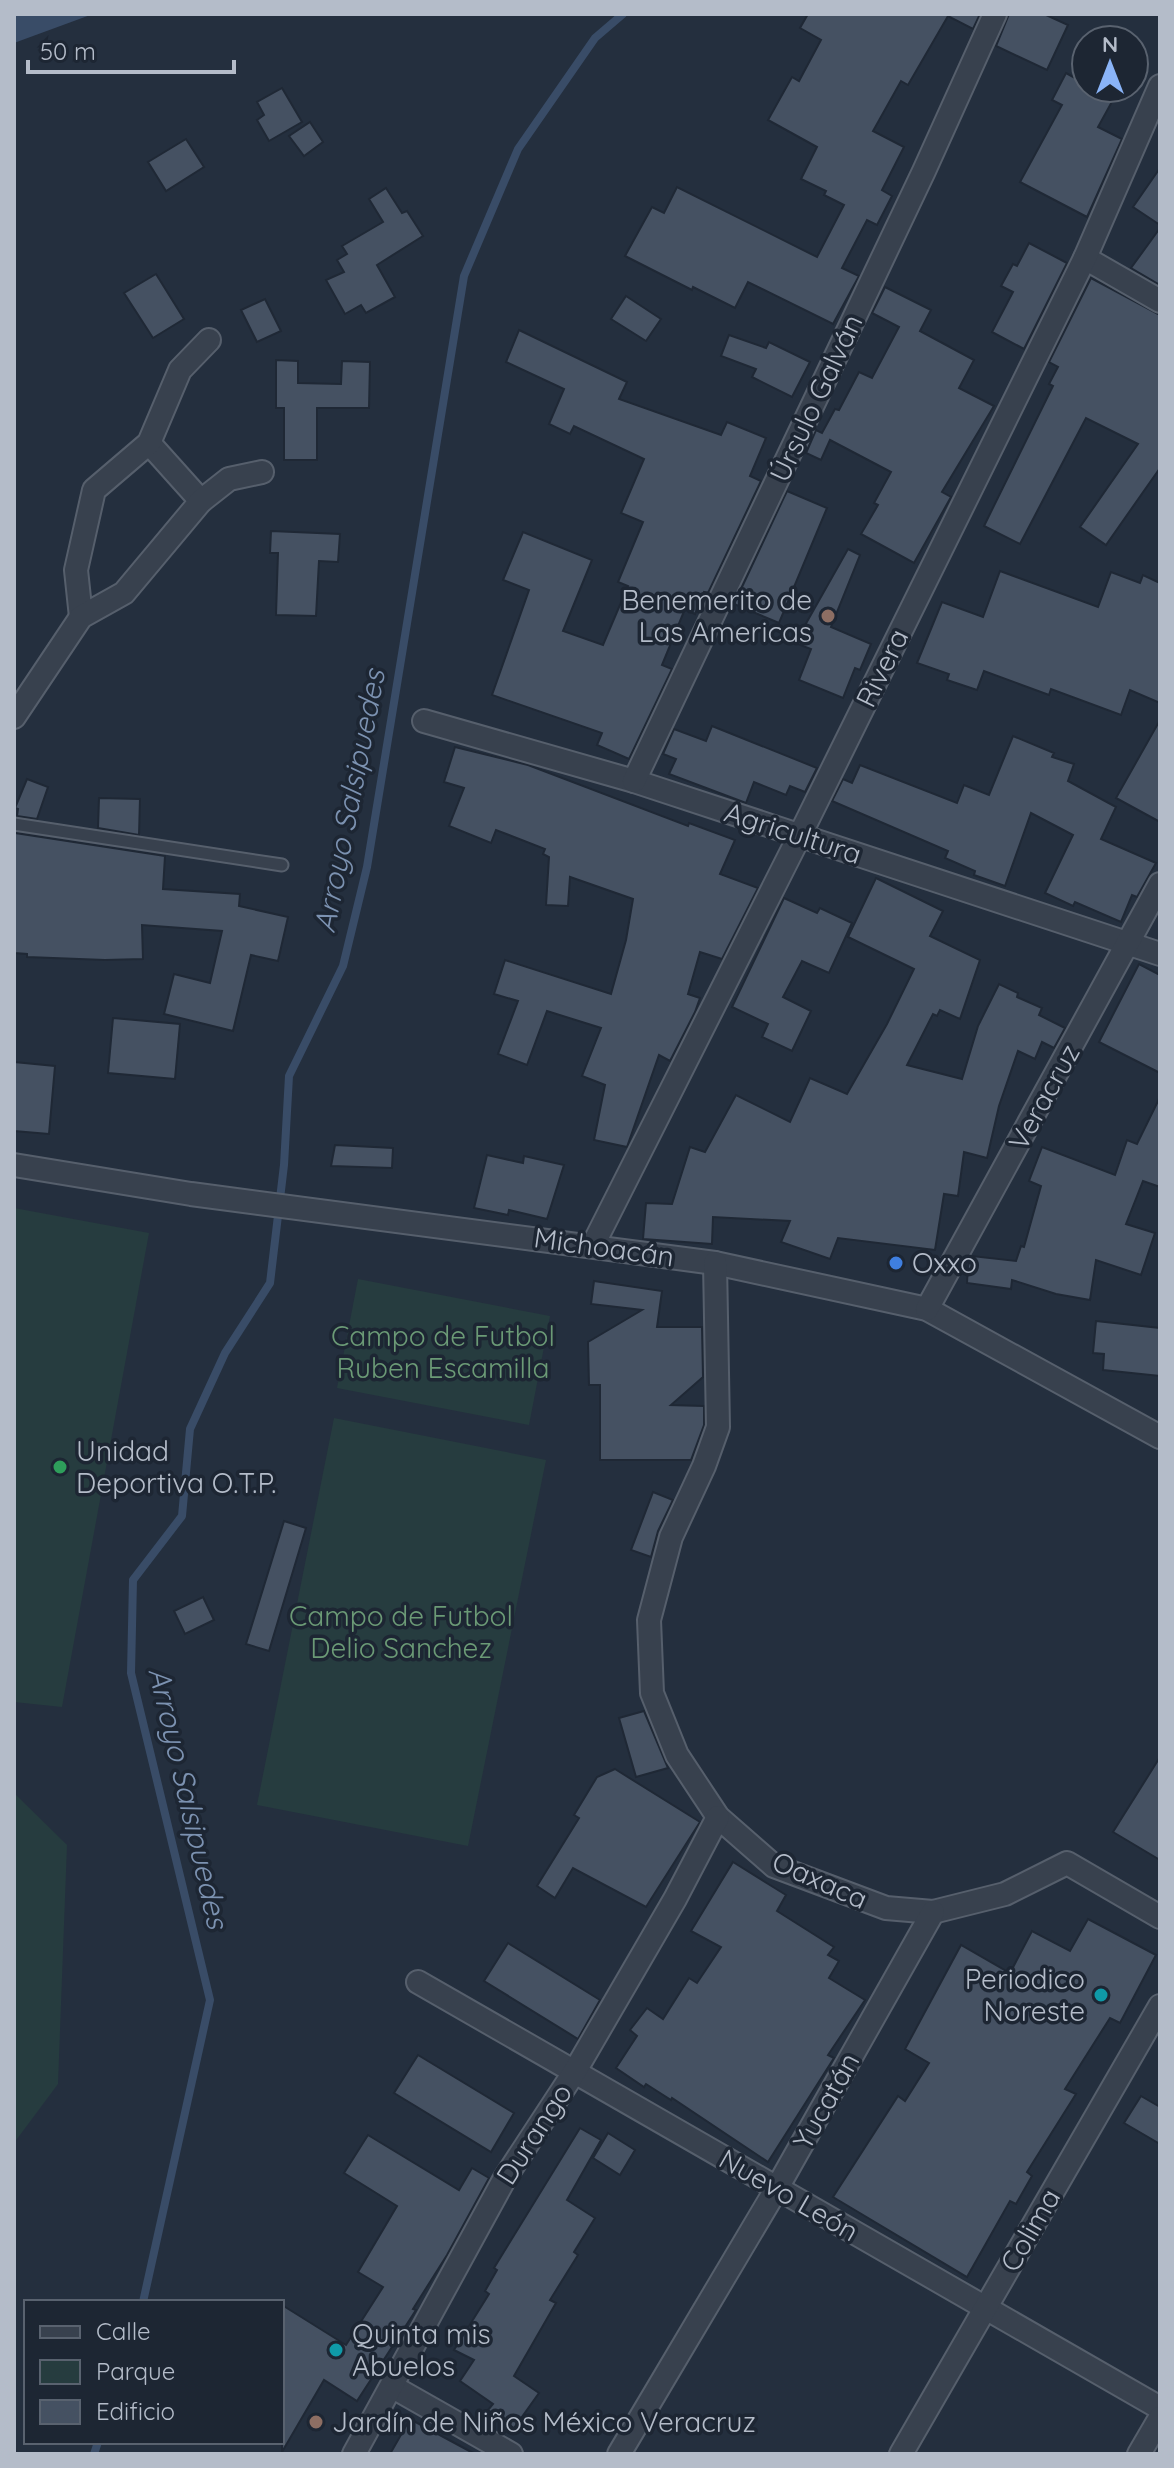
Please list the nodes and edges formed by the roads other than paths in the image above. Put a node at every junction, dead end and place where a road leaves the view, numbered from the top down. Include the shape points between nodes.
1 (995, 14) edge
2 (1160, 86) edge
3 (1085, 258) junction
4 (1160, 301) edge
5 (209, 340) dead end
6 (149, 443) junction
7 (262, 472) dead end
8 (201, 501) junction
9 (81, 617) junction
10 (14, 717) edge
11 (424, 721) dead end
12 (634, 781) junction
13 (14, 824) edge
14 (800, 835) junction
15 (282, 865) dead end
16 (1160, 884) edge
17 (1129, 944) junction
18 (1160, 954) edge
19 (14, 1165) edge
20 (593, 1245) junction
21 (715, 1263) junction
22 (927, 1309) junction
23 (1160, 1437) edge
24 (718, 1817) junction
25 (933, 1912) junction
26 (1160, 1917) edge
27 (418, 1982) dead end
28 (1160, 2006) edge
29 (575, 2071) junction
30 (777, 2188) junction
31 (985, 2308) junction
32 (393, 2387) junction
33 (1160, 2408) edge
34 (1160, 2418) edge
35 (354, 2454) edge
36 (511, 2454) edge
37 (619, 2454) edge
38 (901, 2454) edge
39 (1139, 2454) edge

1 - 12 street, Úrsulo Galván
2 - 3 street, Rivera
3 - 4 street
3 - 14 street, Rivera
5 - 6 street via 180,370
6 - 8 street
6 - 9 street via 94,490 76,570
7 - 8 street via 229,479
8 - 9 street via 124,593
9 - 10 street
11 - 12 street, Agricultura
12 - 14 street, Agricultura
13 - 15 lane
14 - 17 street, Agricultura
14 - 20 street, Rivera
16 - 17 street, Veracruz
17 - 18 street, Agricultura
17 - 22 street, Veracruz
19 - 20 street, Michoacán via 191,1194
20 - 21 street, Michoacán
21 - 22 street, Michoacán
21 - 24 street, Oaxaca via 718,1427 671,1537 649,1620 652,1693 677,1755
22 - 23 street, Michoacán
24 - 25 street, Oaxaca via 774,1866 886,1908
24 - 29 street, Durango
25 - 26 street, Oaxaca via 1005,1894 1067,1863
25 - 30 street, Yucatán
27 - 29 street, Nuevo León
28 - 31 street, Colima
29 - 30 street, Nuevo León
29 - 32 street, Durango via 505,2178
30 - 31 street, Nuevo León
30 - 37 street, Yucatán
31 - 33 street, Nuevo León
31 - 38 street, Colima
32 - 35 street, Durango
32 - 36 street
34 - 39 street

